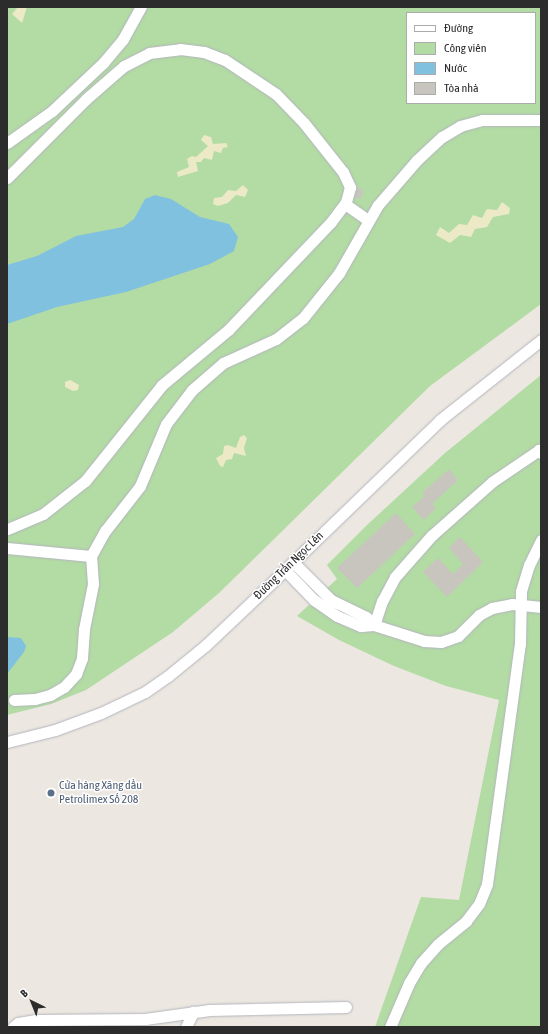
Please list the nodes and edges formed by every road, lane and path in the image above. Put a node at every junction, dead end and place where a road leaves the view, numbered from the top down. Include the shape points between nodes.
1 (141, 7) edge
2 (88, 78) junction
3 (98, 88) junction
4 (541, 120) edge
5 (7, 143) edge
6 (7, 178) edge
7 (345, 204) junction
8 (368, 220) junction
9 (541, 340) edge
10 (541, 453) edge
11 (7, 529) edge
12 (541, 540) edge
13 (7, 548) edge
14 (91, 556) junction
15 (293, 562) junction
16 (285, 570) junction
17 (520, 604) junction
18 (541, 607) edge
19 (374, 625) junction
20 (14, 700) dead end
21 (7, 742) edge
22 (346, 1007) dead end
23 (192, 1012) junction
24 (13, 1027) edge
25 (186, 1027) edge
26 (390, 1027) edge

1 - 2 street via 123,39
2 - 3 street
2 - 5 street via 40,121
3 - 6 street
3 - 7 street via 132,61 157,52 192,50 225,60 276,94 304,123 347,178 349,192
4 - 8 street via 482,120 450,131 417,160
7 - 8 street
7 - 11 street via 322,233 228,330 162,384 85,481 43,514
8 - 14 street via 339,273 303,318 276,339 223,363 182,400 162,432 140,486 102,535
9 - 15 street, Đường Trần Ngọc Lên via 440,420
10 - 19 street via 539,450 492,482 423,544 395,577 382,601
12 - 17 street via 527,572
13 - 14 street
14 - 20 street via 93,584 84,629 82,658 76,674 64,687 50,695 36,699
15 - 16 street, Đường Trần Ngọc Lên
15 - 19 street via 331,600 366,617
16 - 19 street via 314,600 337,616 361,626
16 - 21 street, Đường Trần Ngọc Lên via 206,645 145,692 78,722
17 - 18 street
17 - 19 street via 492,608 479,615 458,636 441,642 424,641
17 - 26 street via 520,644 487,884 479,904 470,917 438,944 422,963 409,983
22 - 23 street
23 - 24 street via 145,1019 35,1020 18,1023
23 - 25 street

